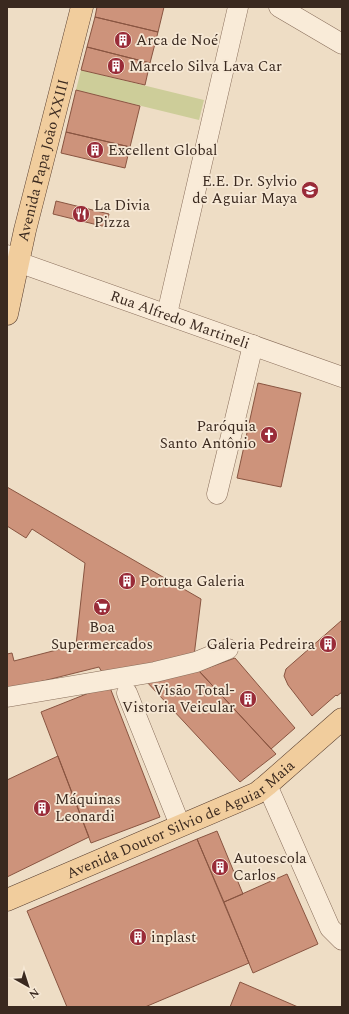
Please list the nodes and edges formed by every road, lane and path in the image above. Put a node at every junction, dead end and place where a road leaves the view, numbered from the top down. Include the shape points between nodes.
1 (82, 7) edge
2 (238, 7) edge
3 (279, 7) edge
4 (342, 44) edge
5 (12, 259) edge
6 (7, 314) edge
7 (167, 314) junction
8 (253, 345) junction
9 (342, 377) edge
10 (217, 494) dead end
11 (228, 649) dead end
12 (128, 693) dead end
13 (7, 697) edge
14 (342, 719) edge
15 (267, 785) junction
16 (180, 825) junction
17 (7, 900) edge
18 (342, 940) edge

1 - 5 main road, Avenida Papa João XXIII
2 - 7 street
3 - 4 street
5 - 6 main road, Avenida Papa João XXIII
5 - 7 street, Rua Alfredo Martineli
7 - 8 street, Rua Alfredo Martineli
8 - 9 street, Rua Alfredo Martineli
8 - 10 street
11 - 13 street via 196,662 155,672
12 - 16 street
14 - 15 main road, Avenida Doutor Silvio de Aguiar Maia
15 - 16 main road, Avenida Doutor Silvio de Aguiar Maia via 257,793
15 - 18 street via 330,928
16 - 17 main road, Avenida Doutor Silvio de Aguiar Maia

